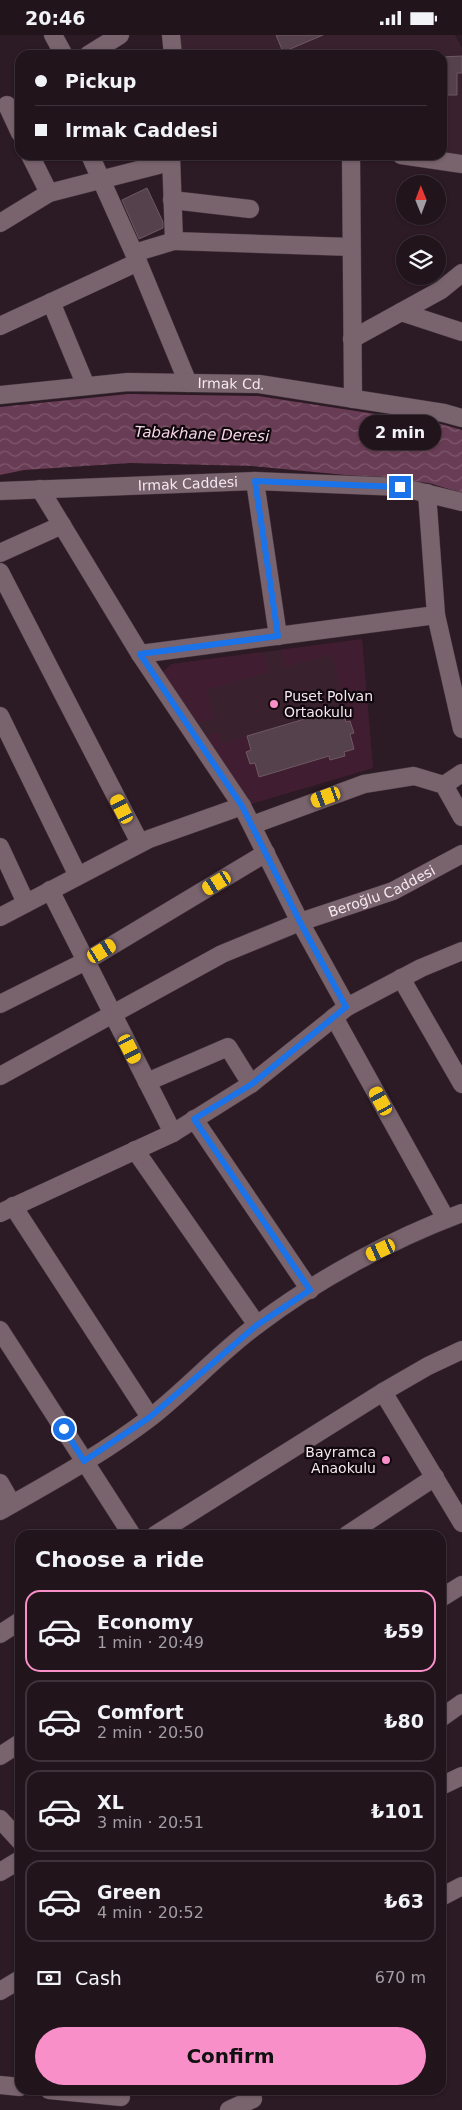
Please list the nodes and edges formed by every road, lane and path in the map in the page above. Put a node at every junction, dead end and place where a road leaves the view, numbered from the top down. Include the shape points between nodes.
1 (53, 35) edge
2 (120, 35) edge
3 (171, 35) edge
4 (61, 50) edge
5 (96, 50) edge
6 (172, 50) edge
7 (9, 103) edge
8 (15, 119) edge
9 (32, 160) edge
10 (92, 160) edge
11 (167, 160) edge
12 (170, 160) edge
13 (350, 160) edge
14 (435, 160) edge
15 (462, 164) edge
16 (102, 180) junction
17 (49, 193) junction
18 (172, 200) junction
19 (250, 209) dead end
20 (0, 223) edge
21 (174, 241) junction
22 (351, 247) junction
23 (136, 257) junction
24 (462, 273) edge
25 (52, 302) junction
26 (401, 312) junction
27 (0, 326) edge
28 (462, 332) edge
29 (352, 339) junction
30 (188, 383) junction
31 (86, 386) junction
32 (0, 395) edge
33 (353, 399) junction
34 (462, 418) edge
35 (255, 481) junction
36 (40, 489) junction
37 (0, 491) edge
38 (427, 493) junction
39 (462, 502) edge
40 (62, 525) junction
41 (0, 553) edge
42 (0, 572) edge
43 (436, 615) junction
44 (278, 636) junction
45 (140, 654) junction
46 (0, 716) edge
47 (462, 729) edge
48 (462, 773) edge
49 (444, 785) junction
50 (242, 806) junction
51 (462, 817) edge
52 (252, 825) junction
53 (140, 843) junction
54 (0, 847) edge
55 (266, 853) junction
56 (462, 855) edge
57 (78, 875) junction
58 (50, 890) junction
59 (26, 903) junction
60 (0, 917) edge
61 (300, 922) junction
62 (462, 951) edge
63 (86, 961) junction
64 (401, 978) junction
65 (0, 1004) edge
66 (340, 1012) junction
67 (113, 1015) junction
68 (0, 1076) edge
69 (147, 1082) junction
70 (252, 1084) junction
71 (462, 1084) edge
72 (194, 1119) junction
73 (173, 1133) junction
74 (135, 1150) junction
75 (7, 1210) edge
76 (454, 1216) edge
77 (310, 1290) junction
78 (257, 1325) junction
79 (0, 1330) edge
80 (462, 1349) edge
81 (383, 1392) junction
82 (150, 1417) junction
83 (84, 1461) junction
84 (435, 1477) junction
85 (0, 1483) edge
86 (6, 1507) edge
87 (462, 1523) edge
88 (129, 1530) edge
89 (162, 1530) edge
90 (355, 1530) edge
91 (462, 1585) edge
92 (446, 1594) edge
93 (15, 1624) edge
94 (0, 1634) edge
95 (462, 1703) edge
96 (446, 1714) edge
97 (15, 1746) edge
98 (0, 1756) edge
99 (462, 1775) edge
100 (446, 1783) edge
101 (0, 1819) edge
102 (15, 1836) edge
103 (15, 1863) edge
104 (0, 1872) edge
105 (462, 1886) edge
106 (446, 1894) edge
107 (15, 1982) edge
108 (0, 1991) edge
109 (0, 2085) edge
110 (15, 2086) edge
111 (89, 2095) edge
112 (121, 2099) edge
113 (253, 2100) edge
114 (229, 2110) edge

1 - 4 street
2 - 5 street
3 - 6 street
7 - 8 street
9 - 17 street
10 - 16 street
11 - 16 street
12 - 18 street
13 - 22 street
14 - 15 street
16 - 17 street
16 - 23 street
17 - 20 street
18 - 19 street
18 - 21 street
21 - 22 street
21 - 23 street
22 - 29 street
23 - 25 street
23 - 30 street
24 - 26 street via 441,290
25 - 27 street
25 - 31 street
26 - 28 street
26 - 29 street
29 - 33 street
30 - 31 street, Irmak Cd. via 128,382
30 - 33 street, Irmak Cd. via 259,384
31 - 32 street, Irmak Cd.
33 - 34 street, Irmak Cd.
35 - 36 street, Irmak Caddesi
35 - 38 street, Irmak Caddesi via 400,487
35 - 44 street
36 - 37 street, Irmak Caddesi
36 - 40 street
38 - 39 street, Irmak Caddesi
38 - 43 street
40 - 41 street
40 - 45 street
42 - 53 street
43 - 44 street
43 - 47 street
44 - 45 street
45 - 50 street
46 - 57 street
48 - 49 street
49 - 51 street
49 - 52 street via 414,776 364,784
50 - 52 street
50 - 53 street
52 - 55 street
53 - 57 street
54 - 59 street
55 - 61 street
55 - 63 street
56 - 61 street, Beroğlu Caddesi via 393,891
57 - 58 street
58 - 59 street
58 - 63 street
59 - 60 street
61 - 66 street
61 - 67 street, Beroğlu Caddesi via 222,954
62 - 64 street
63 - 65 street
63 - 67 street
64 - 66 street
64 - 71 street
66 - 70 street
66 - 76 street
67 - 68 street, Beroğlu Caddesi
67 - 69 street
69 - 70 street via 228,1047
69 - 73 street
70 - 72 street
72 - 73 street
72 - 77 street
73 - 74 street
74 - 75 street
74 - 78 street
75 - 82 street
76 - 77 street via 364,1258
77 - 78 street
78 - 82 street
79 - 83 street
80 - 81 street
81 - 84 street
81 - 89 street
82 - 83 street
83 - 86 street
83 - 88 street
84 - 87 street
84 - 90 street
85 - 86 street
91 - 92 street
93 - 94 street
95 - 96 street
97 - 98 street
99 - 100 street
101 - 102 street
103 - 104 street
105 - 106 street
107 - 108 street
109 - 110 street
111 - 112 street
113 - 114 street

